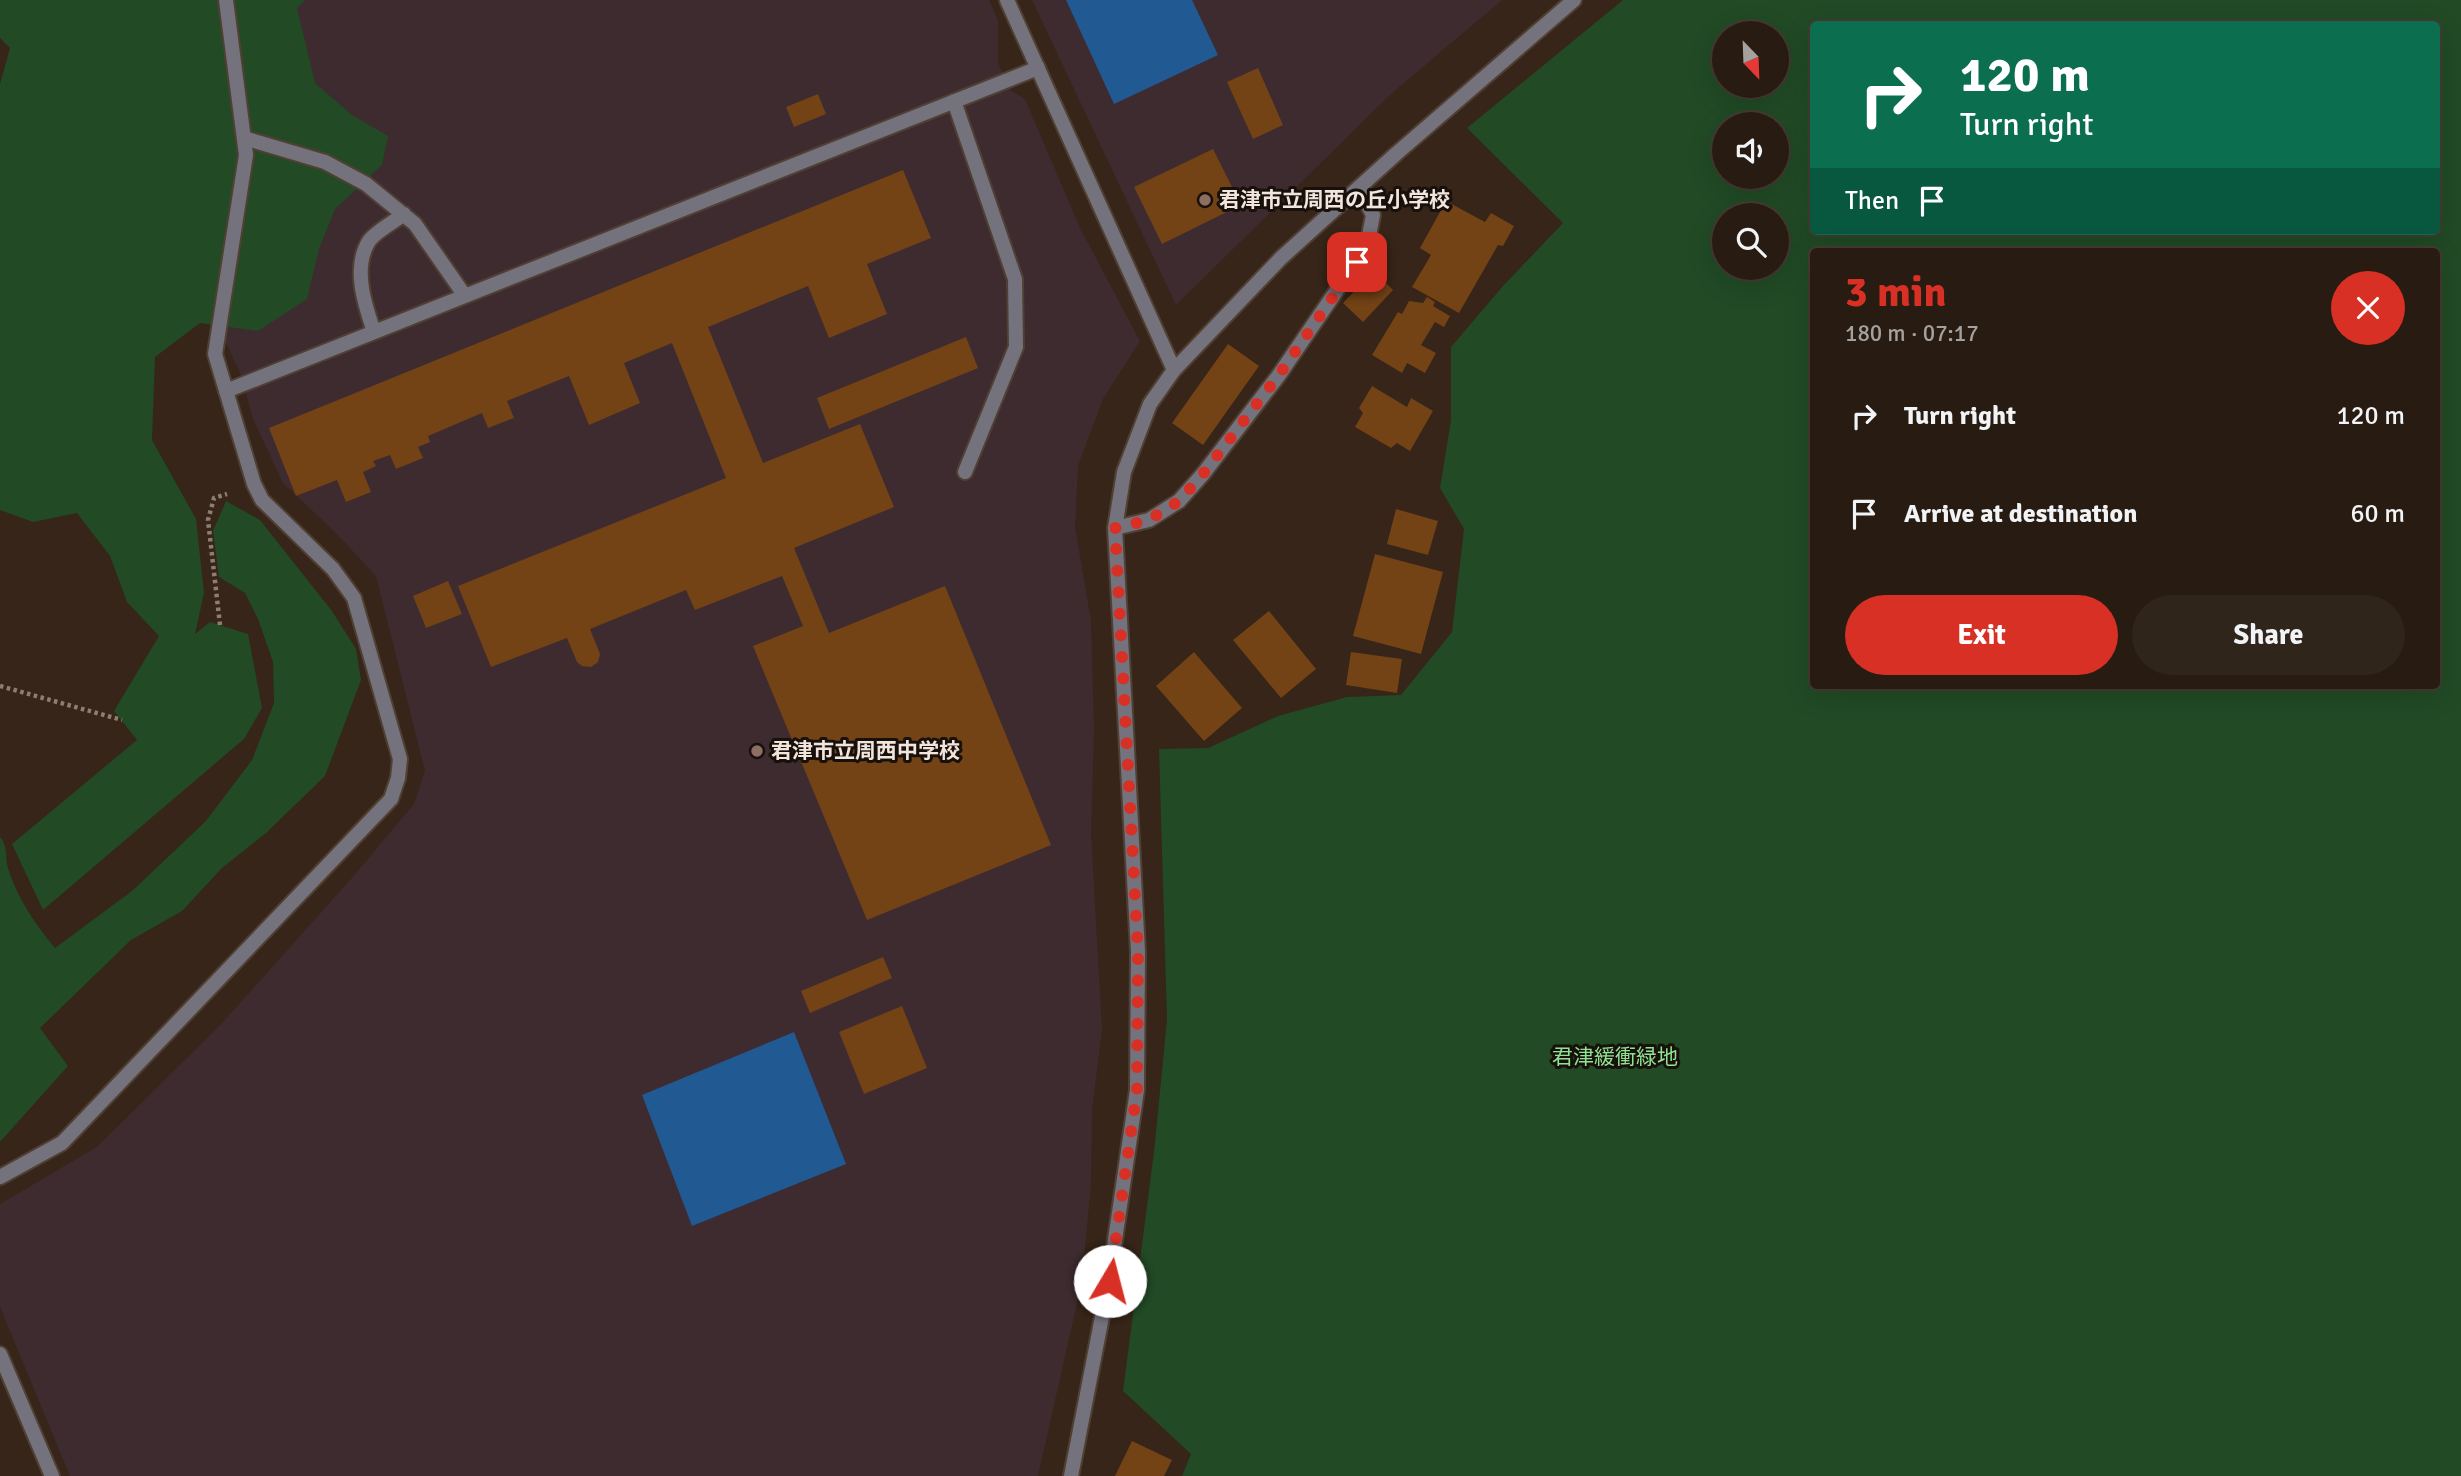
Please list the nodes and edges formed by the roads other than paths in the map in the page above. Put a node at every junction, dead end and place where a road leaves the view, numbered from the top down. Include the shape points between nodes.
1 (226, 0) edge
2 (1007, 0) edge
3 (1574, 0) edge
4 (1038, 68) junction
5 (954, 101) junction
6 (244, 138) junction
7 (1359, 187) junction
8 (404, 214) junction
9 (465, 296) junction
10 (374, 332) junction
11 (1174, 370) junction
12 (226, 391) junction
13 (965, 472) dead end
14 (1115, 528) junction
15 (0, 1177) edge
16 (0, 1354) edge
17 (52, 1476) edge
18 (1071, 1476) edge

1 - 6 street
2 - 4 street
3 - 7 street
4 - 5 street
4 - 11 street
5 - 9 street
5 - 13 street via 1015,279 1016,347
6 - 8 street via 325,162 366,184
6 - 12 street via 246,155 215,354
7 - 11 street via 1281,258
7 - 14 street via 1373,215 1367,246 1293,355 1179,501 1149,520
8 - 9 street
8 - 10 street via 370,240 363,256 364,302
9 - 10 street
10 - 12 street
11 - 14 street via 1150,404 1125,471
12 - 15 street via 262,500 333,569 354,598 400,759 398,778 391,799 62,1143
14 - 18 street via 1138,952 1137,1090 1110,1281
16 - 17 street

